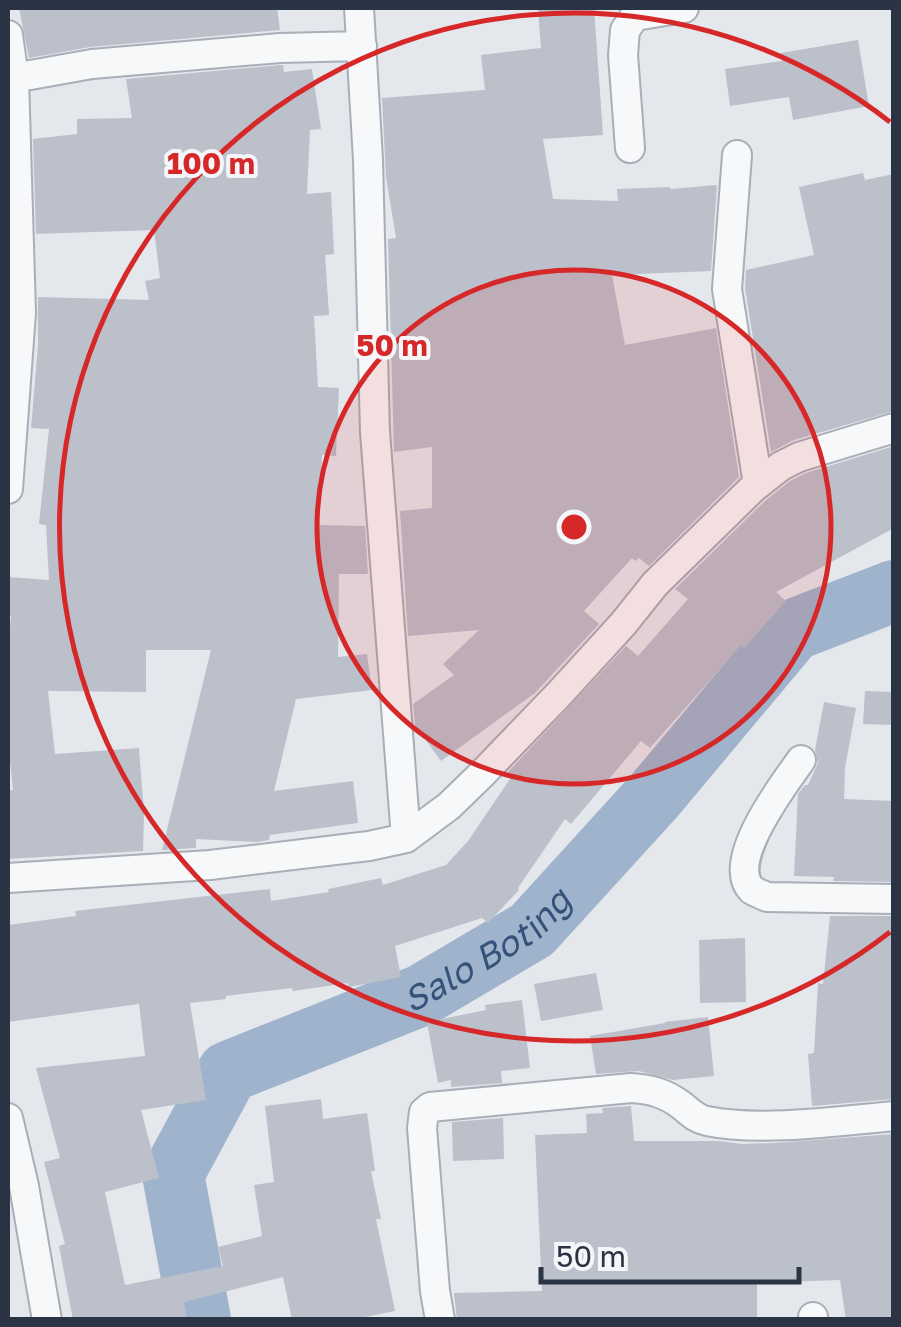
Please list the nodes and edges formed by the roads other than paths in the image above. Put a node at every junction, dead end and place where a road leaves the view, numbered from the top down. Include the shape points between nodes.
1 (359, 8) edge
2 (684, 8) edge
3 (8, 36) edge
4 (362, 46) junction
5 (11, 78) edge
6 (630, 148) dead end
7 (737, 155) dead end
8 (894, 428) edge
9 (758, 484) junction
10 (8, 489) edge
11 (801, 760) dead end
12 (406, 838) junction
13 (8, 878) edge
14 (894, 899) edge
15 (894, 1116) edge
16 (8, 1118) edge
17 (47, 1320) edge
18 (440, 1320) edge

1 - 4 street
2 - 6 street via 634,16 625,30
3 - 5 street
4 - 5 street via 127,60
4 - 12 street via 376,432
5 - 10 street via 21,313
7 - 9 street via 727,289
8 - 9 street via 799,456
9 - 12 street via 655,584 482,774
11 - 14 street via 746,855 745,878 753,891
12 - 13 street via 210,865
15 - 18 street via 742,1125 705,1121 663,1094 631,1088 430,1107 422,1128
16 - 17 street

